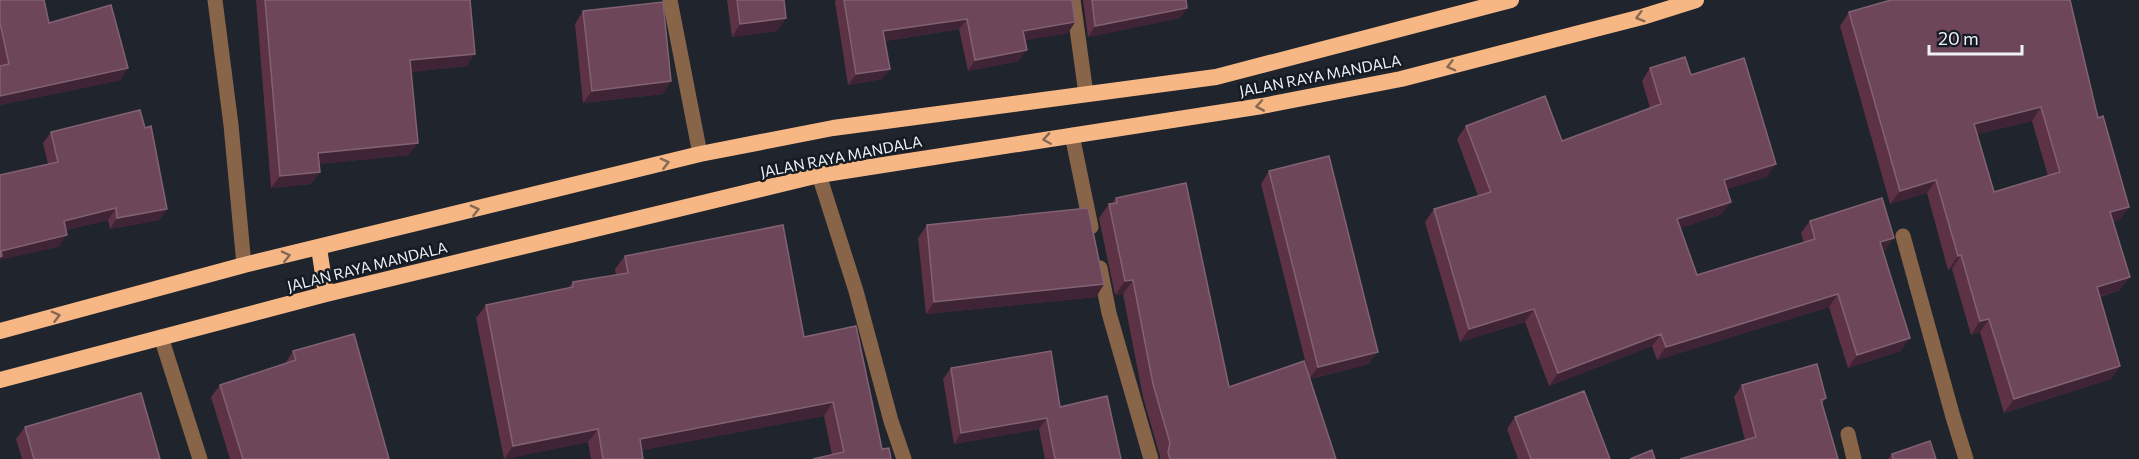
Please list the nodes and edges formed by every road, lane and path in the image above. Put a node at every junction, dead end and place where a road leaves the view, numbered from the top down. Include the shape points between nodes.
1 (215, 0) edge
2 (670, 0) edge
3 (1073, 0) edge
4 (1511, 0) edge
5 (1696, 0) edge
6 (1086, 94) junction
7 (1072, 135) junction
8 (700, 154) junction
9 (819, 175) junction
10 (1904, 236) dead end
11 (319, 248) junction
12 (244, 265) junction
13 (326, 294) junction
14 (0, 331) edge
15 (161, 338) junction
16 (0, 380) edge
17 (1848, 434) dead end
18 (200, 459) edge
19 (904, 459) edge
20 (1151, 459) edge
21 (1854, 459) edge
22 (1966, 459) edge

1 - 12 street
2 - 8 street
3 - 6 street
4 - 6 highway, JALAN RAYA MANDALA via 1216,77
5 -> 7 highway, JALAN RAYA MANDALA via 1401,79 1262,106
6 - 8 highway, JALAN RAYA MANDALA via 833,128
7 -> 9 highway, JALAN RAYA MANDALA
7 - 20 street via 1109,313
11 -> 8 highway, JALAN RAYA MANDALA
9 - 13 highway, JALAN RAYA MANDALA
9 - 19 street
10 - 22 street
12 -> 11 highway, JALAN RAYA MANDALA
11 - 13 highway
14 -> 12 highway, JALAN RAYA MANDALA
13 - 15 highway, JALAN RAYA MANDALA
15 - 16 highway, JALAN RAYA MANDALA
15 - 18 street
17 - 21 street

